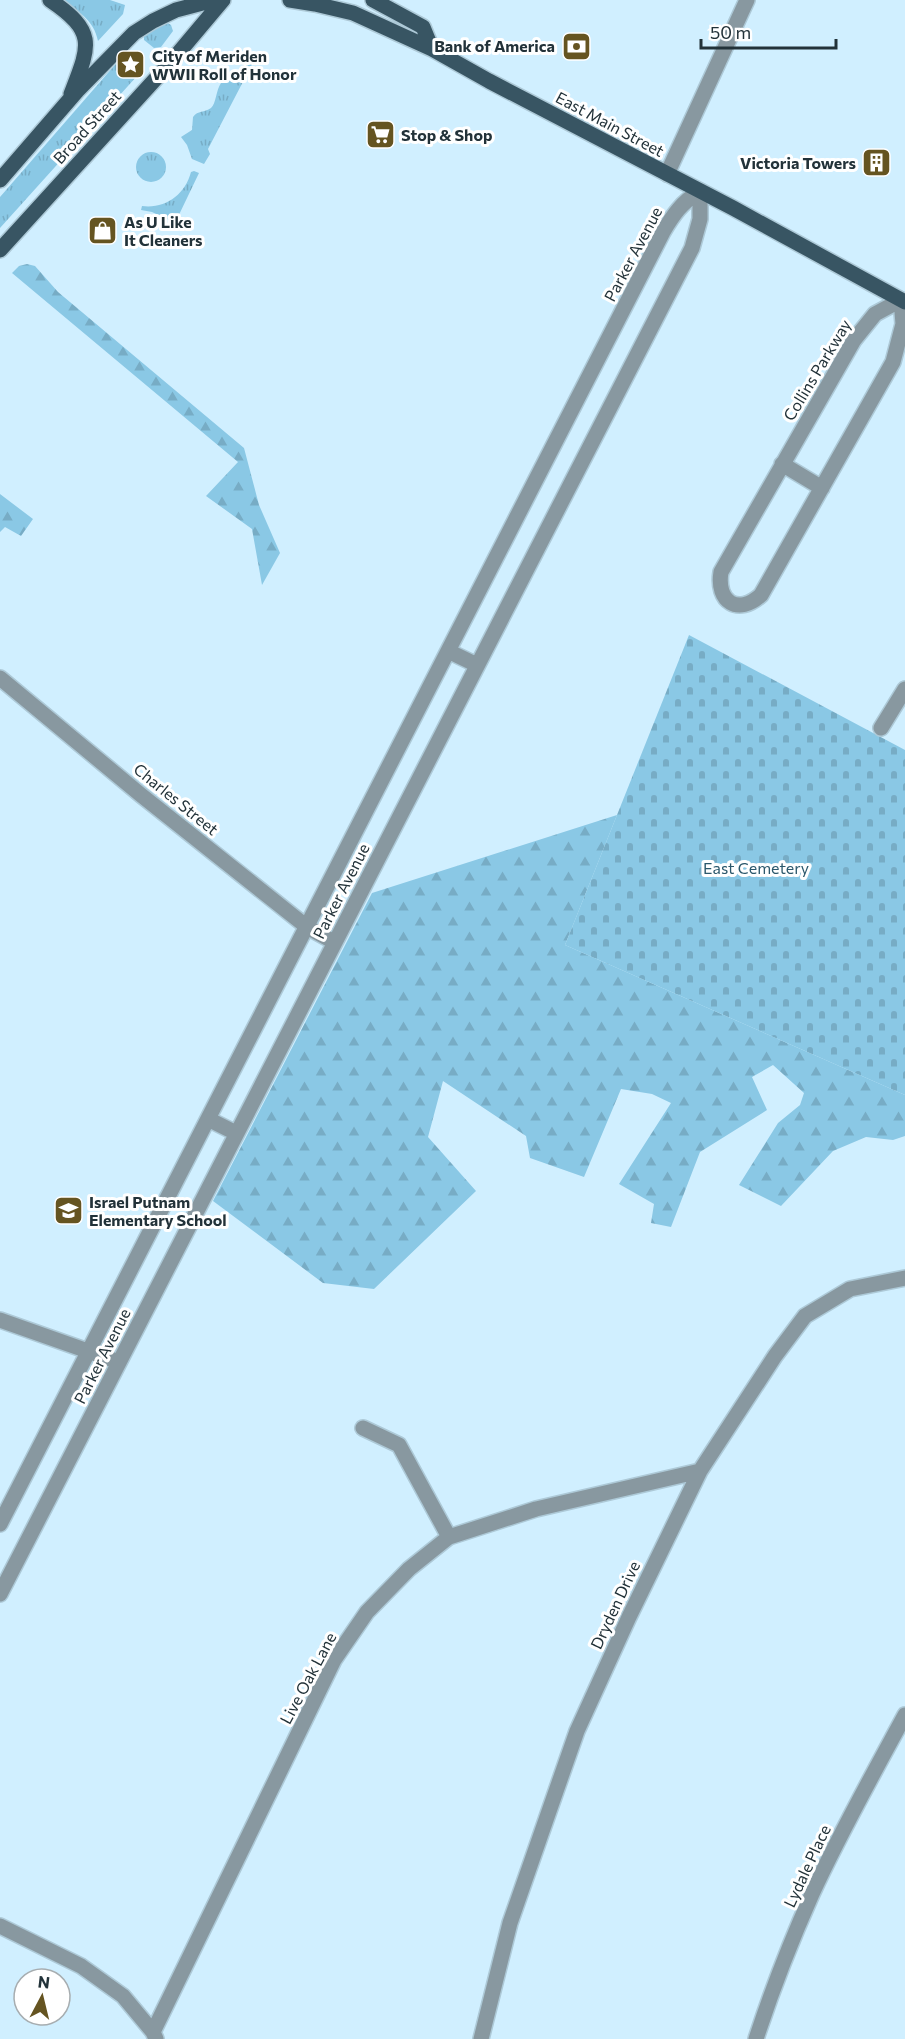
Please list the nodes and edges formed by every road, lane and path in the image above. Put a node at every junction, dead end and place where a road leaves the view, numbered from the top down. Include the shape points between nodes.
1 (50, 0) edge
2 (214, 0) edge
3 (223, 0) edge
4 (290, 0) edge
5 (373, 0) edge
6 (747, 0) edge
7 (432, 49) junction
8 (68, 102) junction
9 (667, 174) junction
10 (0, 180) edge
11 (700, 191) junction
12 (0, 250) edge
13 (903, 301) edge
14 (782, 465) junction
15 (822, 488) junction
16 (448, 651) junction
17 (477, 665) junction
18 (0, 678) edge
19 (905, 690) edge
20 (881, 728) dead end
21 (307, 927) junction
22 (334, 942) junction
23 (208, 1119) junction
24 (236, 1133) junction
25 (905, 1278) edge
26 (0, 1320) edge
27 (89, 1351) junction
28 (119, 1362) junction
29 (363, 1428) dead end
30 (700, 1471) junction
31 (0, 1524) edge
32 (450, 1537) junction
33 (0, 1594) edge
34 (905, 1715) edge
35 (0, 1926) edge
36 (154, 2035) edge
37 (481, 2039) edge
38 (756, 2039) edge

1 - 8 main road via 83,29 86,39 87,48
2 - 8 main road, Broad Street via 176,10 134,33
3 - 12 main road, Broad Street
4 - 7 main road, East Main Street via 353,13
5 - 7 main road via 423,27
6 - 9 street
7 - 9 main road, East Main Street
8 - 10 main road, Broad Street
9 - 11 main road, East Main Street
11 - 13 main road, East Main Street
11 - 16 street, Parker Avenue via 678,209 663,232
11 - 17 street, Parker Avenue via 700,219 692,248
13 - 14 street, Collins Parkway via 875,314 854,340
13 - 15 street, Collins Parkway via 903,324 893,362
14 - 15 street
14 - 15 street, Collins Parkway via 721,572 718,585 732,603 742,606 761,595
16 - 17 street
16 - 21 street, Parker Avenue
17 - 22 street, Parker Avenue
18 - 21 street, Charles Street
19 - 20 street
21 - 22 street, Charles Street
21 - 23 street, Parker Avenue
22 - 24 street, Parker Avenue
23 - 24 street
23 - 27 street, Parker Avenue
24 - 28 street, Parker Avenue
25 - 30 street, Dryden Drive via 850,1289 806,1316 775,1356
26 - 27 street
27 - 28 street
27 - 31 street, Parker Avenue
28 - 33 street, Parker Avenue
29 - 32 street via 399,1445
30 - 32 street, Live Oak Lane via 536,1509
30 - 37 street, Dryden Drive via 577,1731 510,1923
32 - 36 street, Live Oak Lane via 409,1569 367,1612 334,1660
34 - 38 street, Lydale Place via 812,1893 775,1981
35 - 36 street via 81,1966 123,1996

